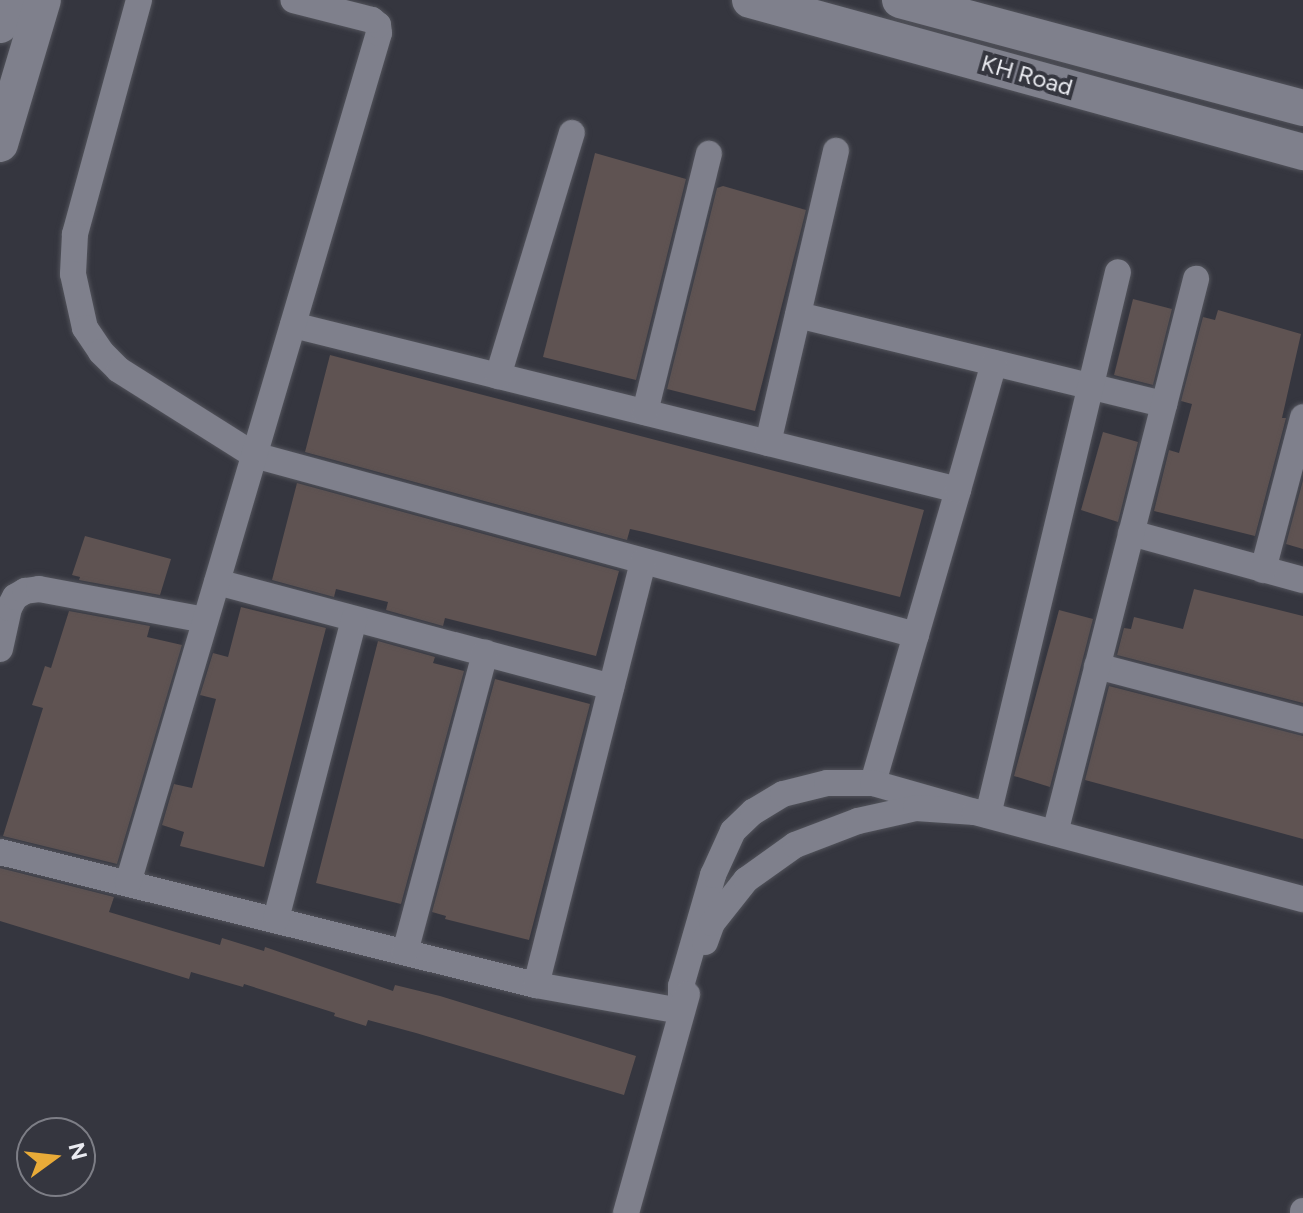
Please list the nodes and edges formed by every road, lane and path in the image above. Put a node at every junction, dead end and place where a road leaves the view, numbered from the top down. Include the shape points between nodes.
1 (7, 0) edge
2 (43, 0) edge
3 (139, 0) edge
4 (293, 0) edge
5 (750, 0) edge
6 (900, 0) edge
7 (0, 25) edge
8 (1303, 108) edge
9 (572, 133) dead end
10 (0, 144) edge
11 (836, 151) dead end
12 (1303, 152) edge
13 (709, 154) dead end
14 (1118, 272) dead end
15 (1196, 279) dead end
16 (798, 315) junction
17 (293, 325) junction
18 (994, 363) junction
19 (498, 376) junction
20 (1092, 387) junction
21 (1164, 404) junction
22 (645, 412) junction
23 (1303, 417) edge
24 (768, 443) junction
25 (254, 455) junction
26 (958, 490) junction
27 (1131, 533) junction
28 (643, 561) junction
29 (1263, 570) junction
30 (1303, 580) edge
31 (217, 582) junction
32 (354, 619) junction
33 (205, 620) junction
34 (916, 635) junction
35 (0, 649) edge
36 (485, 653) junction
37 (1097, 666) junction
38 (611, 687) junction
39 (1303, 720) edge
40 (873, 783) junction
41 (982, 814) junction
42 (1055, 833) junction
43 (0, 852) edge
44 (128, 883) junction
45 (1303, 899) edge
46 (276, 919) junction
47 (405, 952) junction
48 (536, 985) junction
49 (681, 1011) junction
50 (626, 1213) edge

1 - 7 main road
2 - 10 main road
3 - 25 street via 75,234 73,274 85,328 119,370
4 - 17 street via 372,20 379,33
5 - 12 main road, KH Road
6 - 8 main road, KH Road
9 - 19 street
11 - 16 street
13 - 22 street
14 - 20 street
15 - 21 street
16 - 18 street
16 - 24 street
17 - 19 street
17 - 25 street
18 - 20 street
18 - 26 street
19 - 22 street
20 - 21 street
20 - 41 street
21 - 27 street
22 - 24 street
23 - 29 street
24 - 26 street
25 - 28 street
25 - 31 street
26 - 34 street
27 - 29 street
27 - 37 street
28 - 34 street
28 - 38 street
29 - 30 street
31 - 32 street
31 - 33 street
32 - 36 street
32 - 46 street
33 - 35 street via 39,589 15,597
33 - 44 street
34 - 40 street
36 - 38 street
36 - 47 street
37 - 39 street
37 - 42 street
38 - 48 street
40 - 41 street
40 - 49 street via 827,783 783,794 733,831 693,940 681,986
41 - 42 street
41 - 49 street via 916,808 858,821 795,845 746,880 712,923
42 - 45 street
43 - 44 street
44 - 46 street
46 - 47 street
47 - 48 street
48 - 49 street
49 - 50 street

